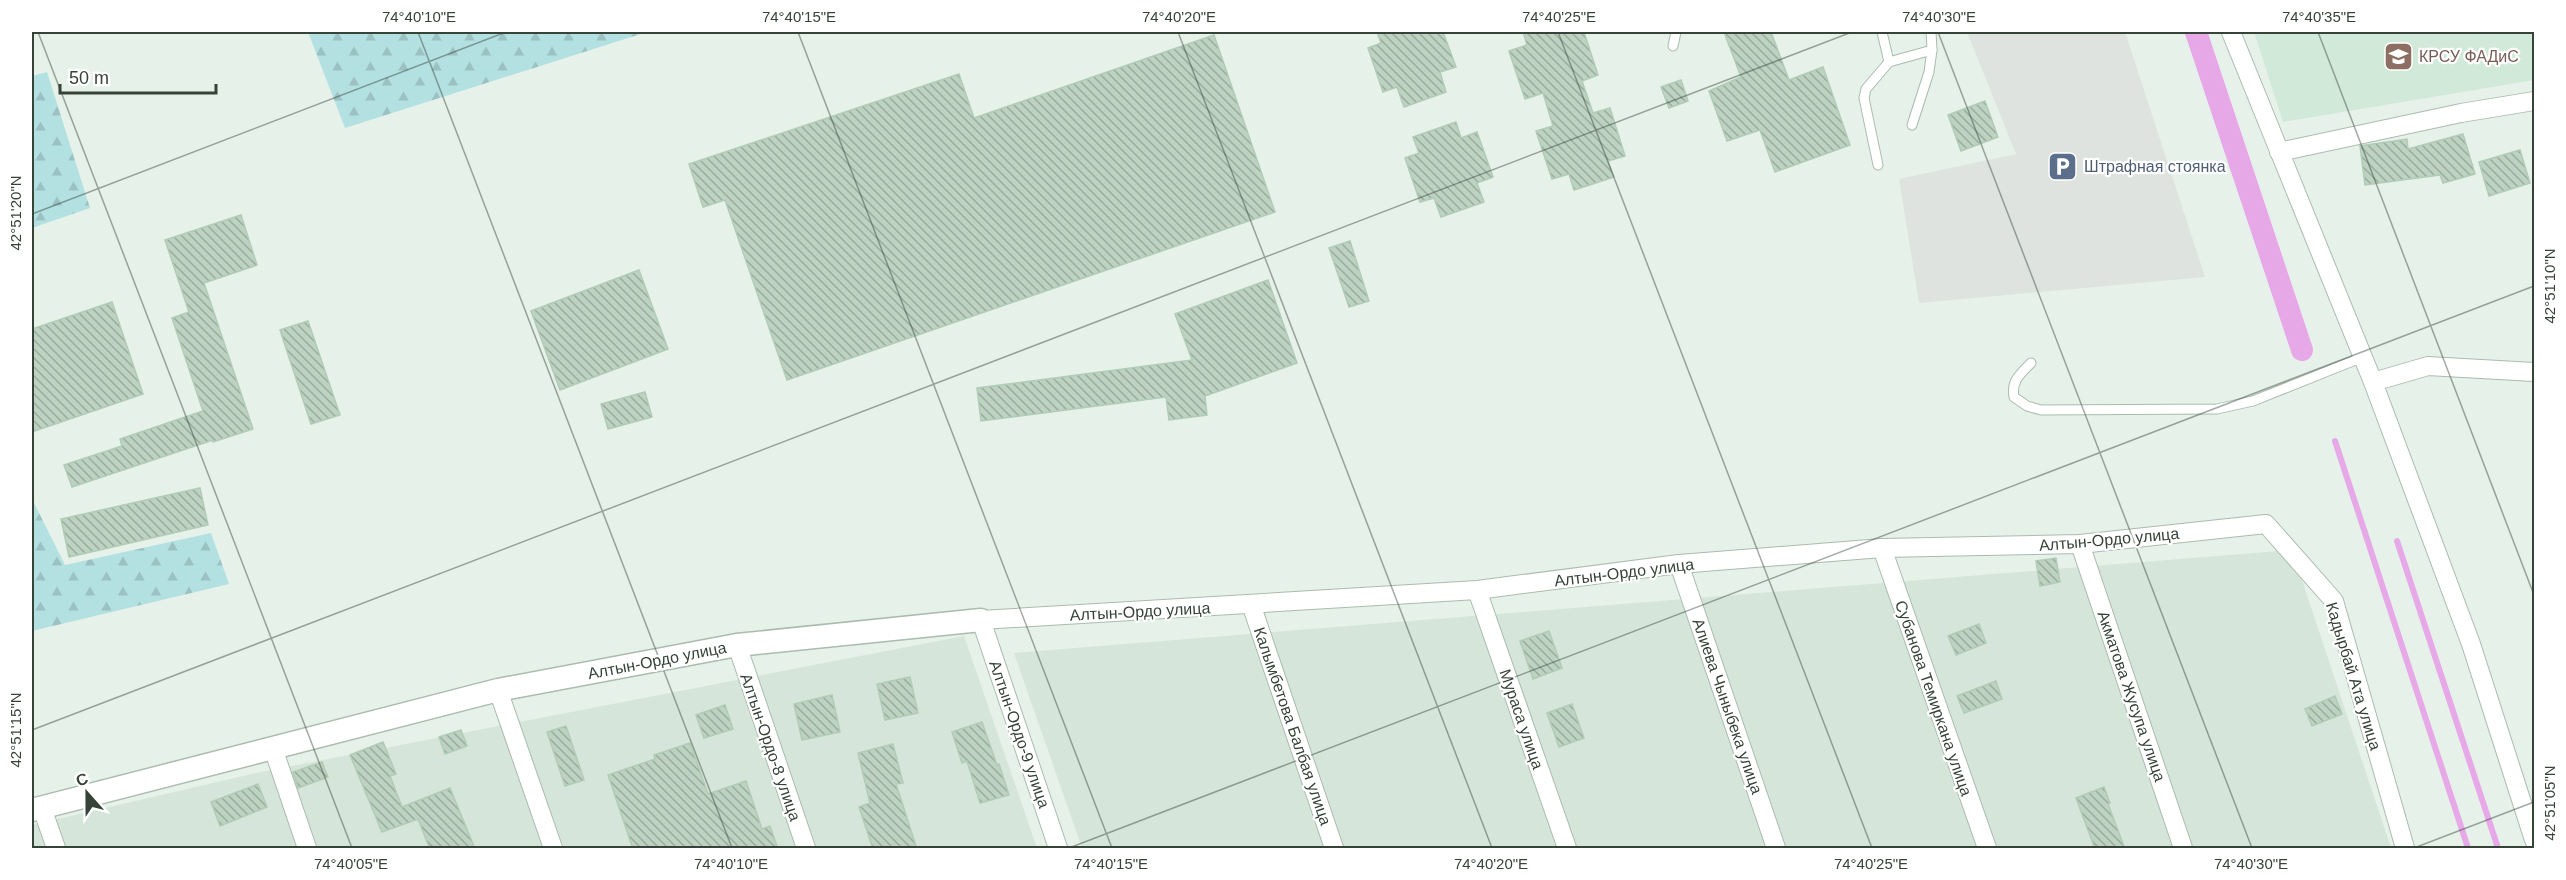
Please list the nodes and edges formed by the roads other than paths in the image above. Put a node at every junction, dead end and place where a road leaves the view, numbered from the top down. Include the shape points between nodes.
1 (1676, 32) edge
2 (1882, 32) edge
3 (1931, 32) edge
4 (2230, 32) edge
5 (1673, 46) dead end
6 (1932, 50) junction
7 (1889, 62) junction
8 (2535, 101) edge
9 (1912, 125) dead end
10 (2279, 152) junction
11 (1878, 165) dead end
12 (2363, 357) junction
13 (2031, 363) dead end
14 (2535, 372) edge
15 (2373, 382) junction
16 (2266, 524) joint
17 (2080, 544) junction
18 (1882, 548) junction
19 (1679, 564) junction
20 (1478, 590) junction
21 (1251, 604) junction
22 (981, 620) junction
23 (737, 645) junction
24 (498, 690) junction
25 (273, 748) junction
26 (37, 809) edge
27 (2535, 840) edge
28 (56, 849) edge
29 (307, 849) edge
30 (553, 849) edge
31 (806, 849) edge
32 (1058, 849) edge
33 (1334, 849) edge
34 (1567, 849) edge
35 (1776, 849) edge
36 (1987, 849) edge
37 (2183, 849) edge
38 (2405, 849) edge

1 - 5 lane
2 - 7 lane
3 - 6 lane
4 - 10 street
6 - 7 lane
6 - 9 lane
7 - 11 lane via 1866,89 1864,98
8 - 10 street
10 - 12 street
12 - 13 lane via 2253,400 2217,409 2041,410 2014,398 2013,384
12 - 15 street
14 - 15 street via 2428,366
15 - 27 street via 2471,644
16 - 17 street, Алтын-Ордо улица
16 - 38 street, Кадырбай Ата улица via 2334,601
17 - 18 street, Алтын-Ордо улица
17 - 37 street, Акматова Жусупа улица
18 - 19 street, Алтын-Ордо улица
18 - 36 street, Субанова Темиркана улица
19 - 20 street, Алтын-Ордо улица
19 - 35 street, Алиева Чыныбека улица
20 - 21 street, Алтын-Ордо улица
20 - 34 street, Мураса улица
21 - 22 street, Алтын-Ордо улица
21 - 33 street, Калымбетова Балбая улица
22 - 23 street, Алтын-Ордо улица
22 - 32 street, Алтын-Ордо-9 улица
23 - 24 street, Алтын-Ордо улица
23 - 31 street, Алтын-Ордо-8 улица
24 - 25 street, Алтын-Ордо улица
24 - 30 street
25 - 26 street, Алтын-Ордо улица
25 - 29 street
26 - 28 street

